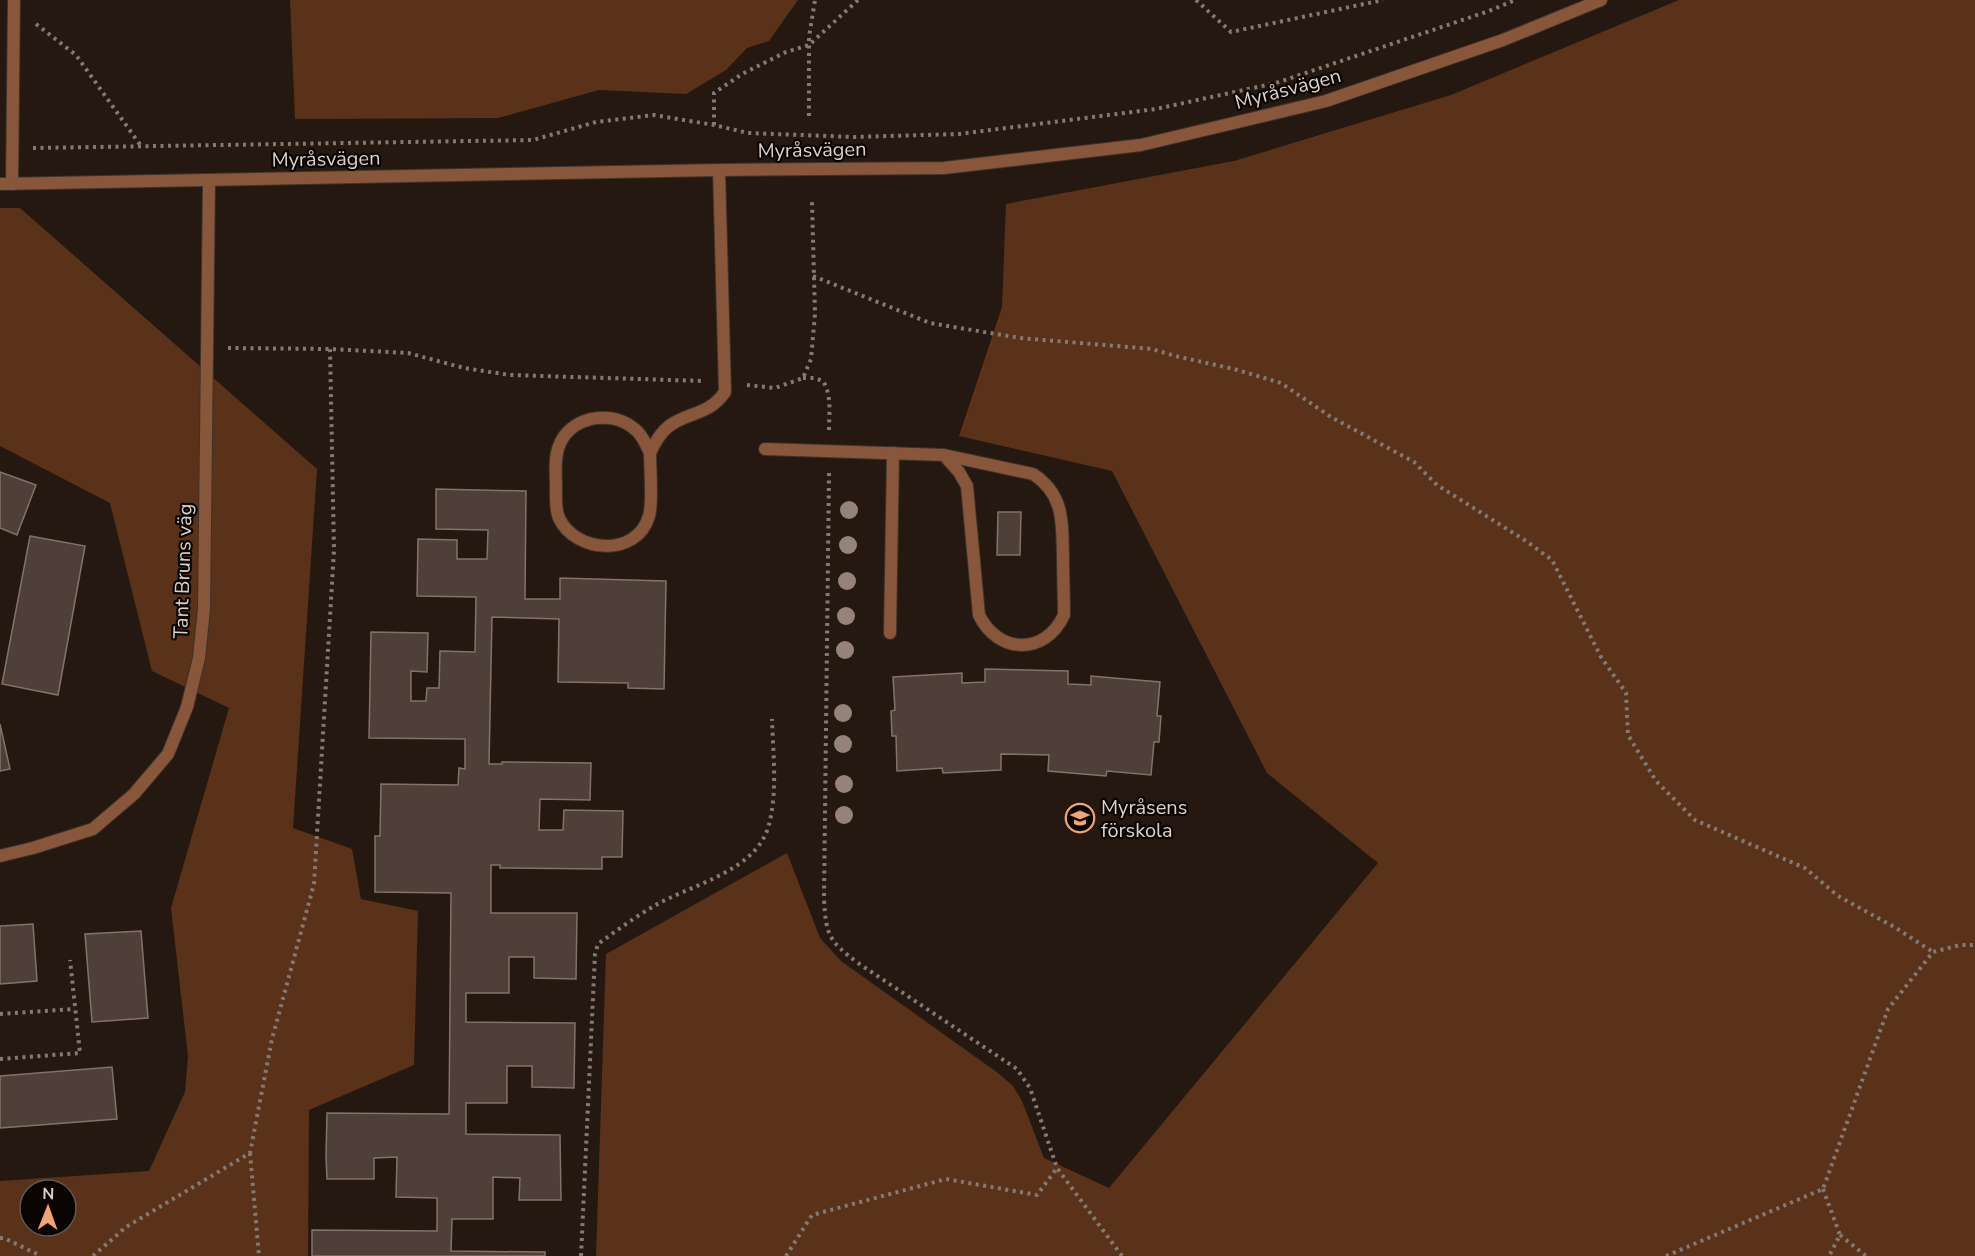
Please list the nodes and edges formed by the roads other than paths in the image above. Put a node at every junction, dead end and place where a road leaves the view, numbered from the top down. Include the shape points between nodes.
1 (1601, 0) edge
2 (14, 3) edge
3 (719, 170) junction
4 (209, 181) junction
5 (6, 184) edge
6 (765, 449) dead end
7 (650, 453) junction
8 (892, 453) junction
9 (944, 455) junction
10 (890, 633) dead end
11 (0, 856) edge

1 - 3 street, Myråsvägen via 1503,40 1326,101 1141,145 944,168
2 - 5 street via 12,149
3 - 4 street, Myråsvägen
3 - 7 street via 725,392 712,407 671,424
4 - 5 street, Myråsvägen
4 - 11 street, Tant Bruns väg via 204,609 199,658 187,707 168,754 134,794 93,829
6 - 8 street
7 - 7 street via 642,436 617,420 603,417 573,426 563,436 556,454 556,512 565,529 577,540 603,546 616,546 640,532 650,515
8 - 9 street
8 - 10 street
9 - 9 street via 1032,474 1052,492 1062,517 1064,615 1041,642 1027,646 1011,642 996,637 985,627 979,615 967,486

